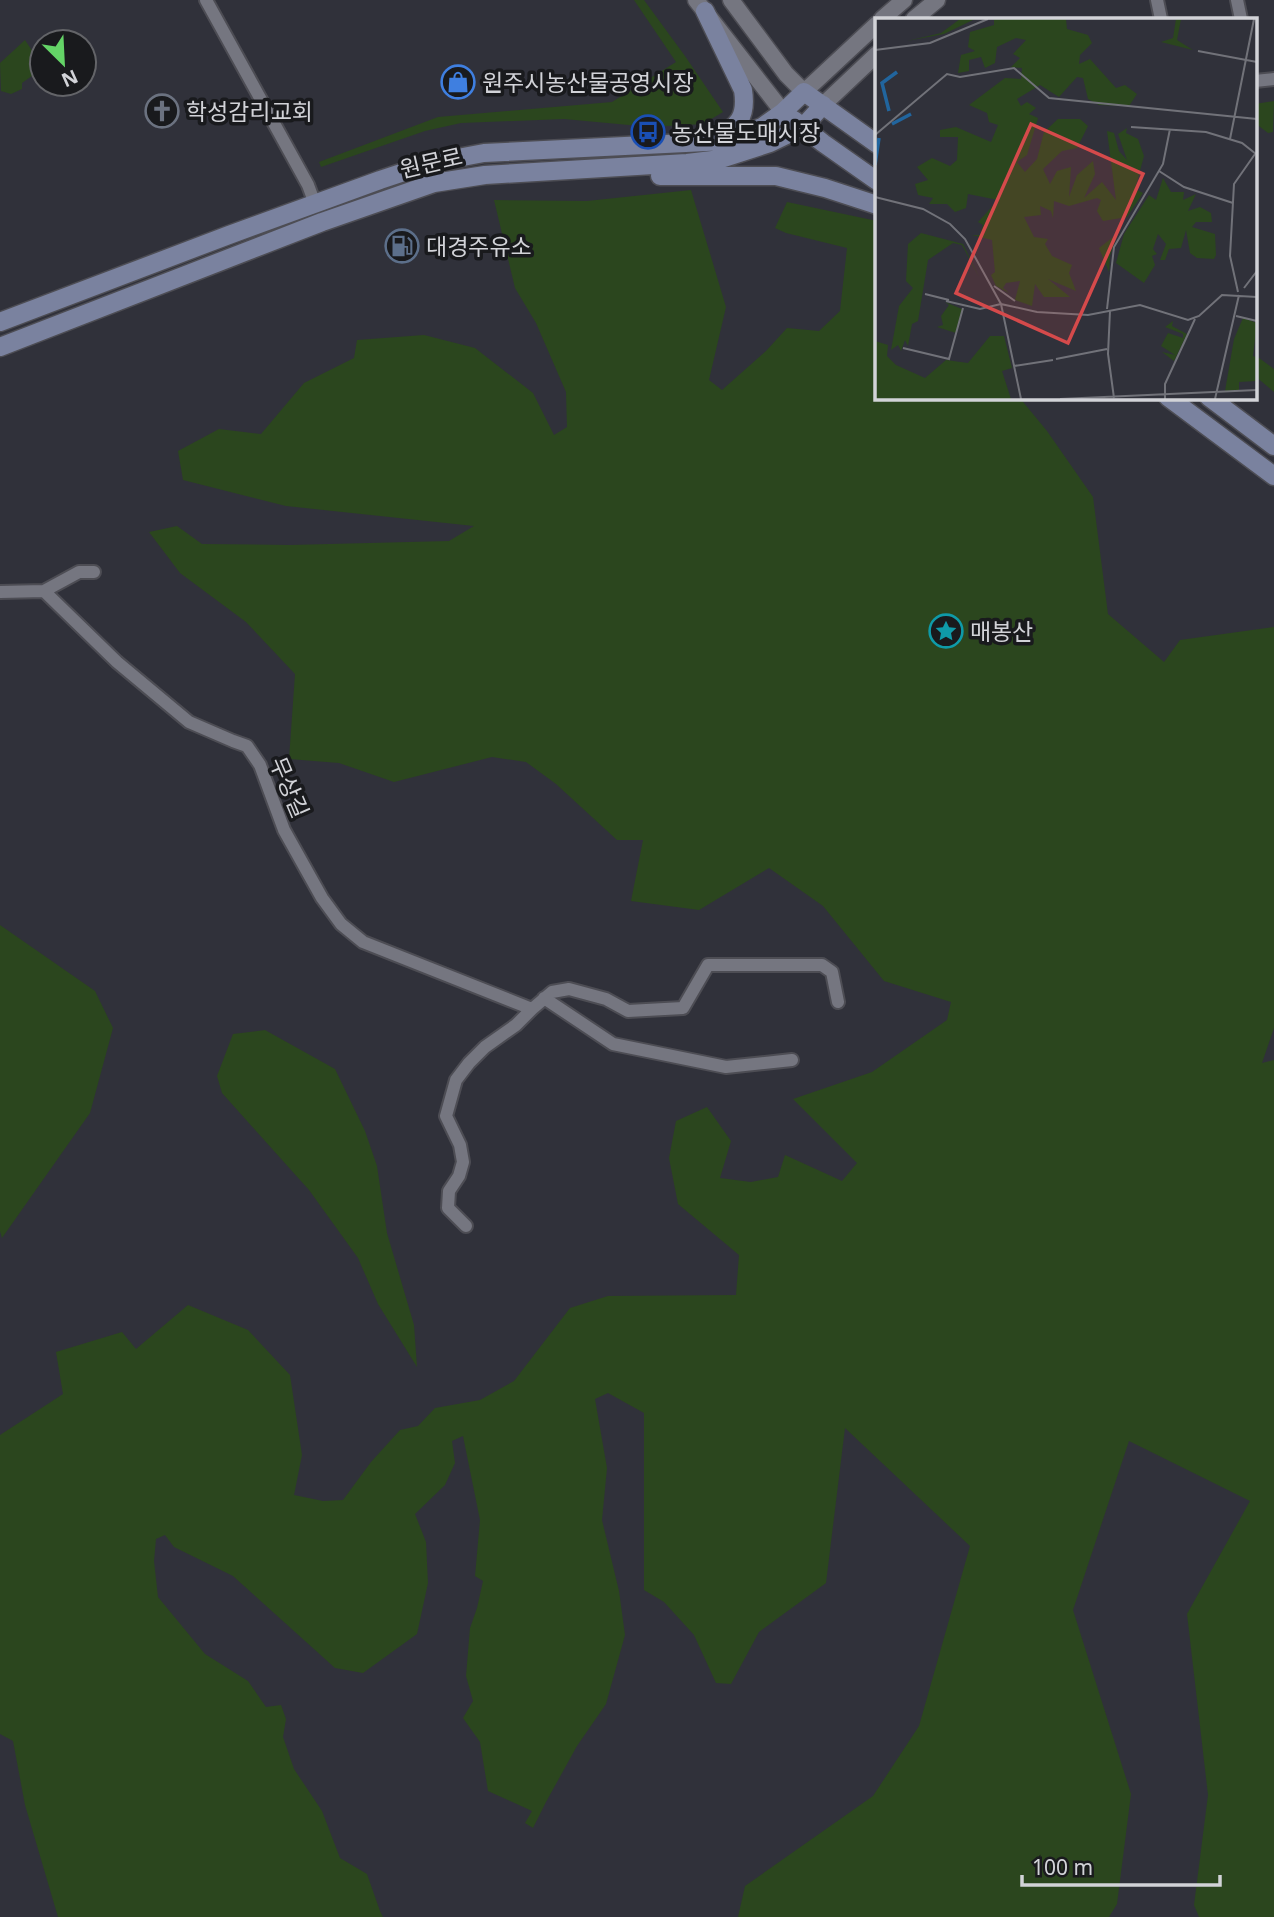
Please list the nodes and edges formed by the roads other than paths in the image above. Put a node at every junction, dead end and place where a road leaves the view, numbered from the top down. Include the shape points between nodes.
1 (206, 0) edge
2 (731, 0) edge
3 (904, 0) edge
4 (937, 0) edge
5 (1157, 0) edge
6 (1237, 0) edge
7 (701, 5) edge
8 (883, 18) edge
9 (915, 18) edge
10 (1161, 18) edge
11 (1241, 18) edge
12 (875, 26) edge
13 (875, 56) edge
14 (1274, 79) edge
15 (1256, 81) edge
16 (804, 92) junction
17 (823, 105) junction
18 (783, 112) junction
19 (803, 127) junction
20 (688, 143) junction
21 (875, 143) edge
22 (485, 175) junction
23 (875, 180) edge
24 (315, 204) junction
25 (875, 204) edge
26 (322, 222) junction
27 (0, 322) edge
28 (0, 347) edge
29 (1171, 399) edge
30 (1212, 399) edge
31 (1274, 446) edge
32 (1274, 476) edge
33 (94, 572) dead end
34 (44, 591) junction
35 (0, 592) edge
36 (544, 998) junction
37 (838, 1002) dead end
38 (532, 1009) junction
39 (792, 1060) dead end
40 (466, 1226) dead end

1 - 24 street
2 - 16 street
3 - 8 street
4 - 9 street
5 - 10 street
6 - 11 street
7 - 18 street
7 - 20 main road via 745,100 741,120 726,132
12 - 16 street
13 - 17 street
14 - 15 street
16 - 17 main road
16 - 18 main road, 원문로
17 - 19 main road
17 - 21 main road
18 - 19 main road
18 - 20 main road, 원문로 via 726,142
19 - 22 main road, 원문로 via 721,159
19 - 23 main road
20 - 24 main road, 원문로 via 484,153 431,163
22 - 25 main road via 776,176
22 - 26 main road, 원문로 via 434,183
24 - 26 main road
24 - 27 main road, 원문로
26 - 28 main road, 원문로
29 - 32 main road
30 - 31 main road
33 - 34 street via 79,572
34 - 35 street
34 - 38 street, 무상길 via 117,662 189,722 247,746 260,765 284,830 341,924 363,942
36 - 37 street via 569,989 606,999 628,1011 683,1008 708,965 822,965 832,972
36 - 38 street
36 - 39 street via 613,1044 726,1067
38 - 40 street via 485,1047 456,1080 446,1116 463,1162 449,1191 448,1208

